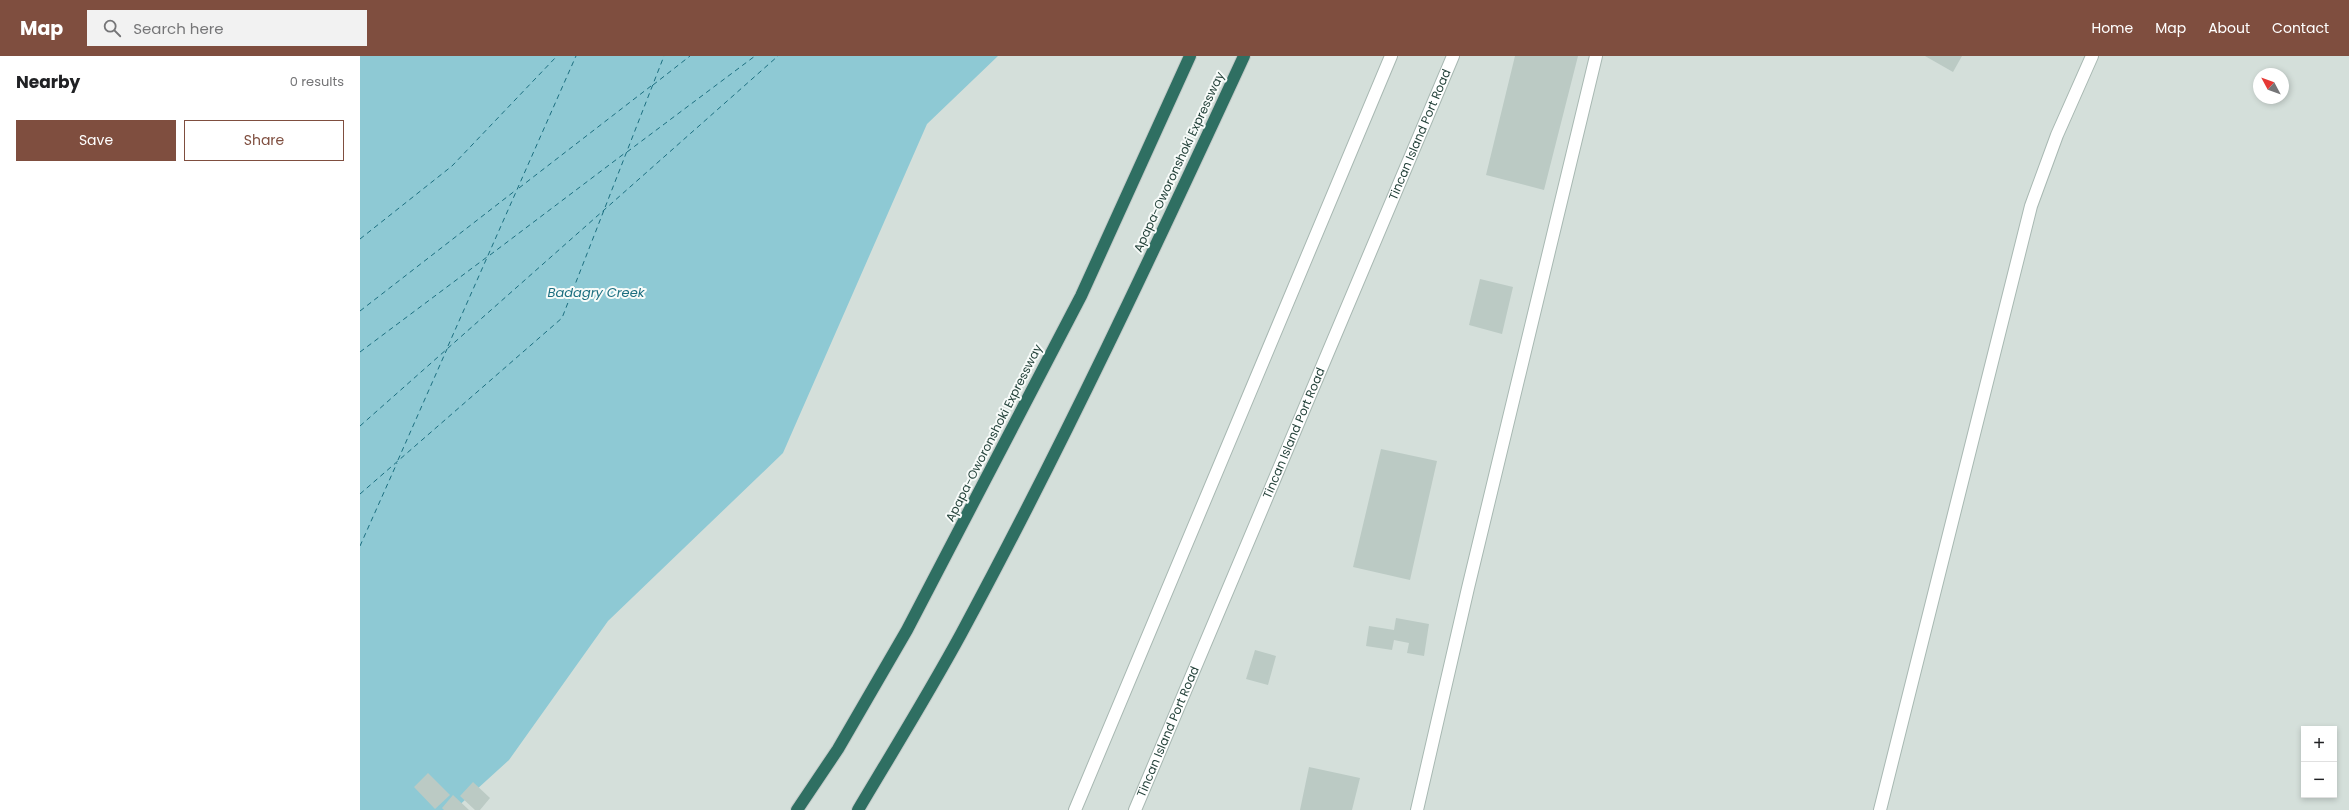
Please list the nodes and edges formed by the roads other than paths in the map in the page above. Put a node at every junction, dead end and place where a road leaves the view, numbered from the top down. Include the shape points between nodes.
1 (1190, 56) edge
2 (1244, 56) edge
3 (1391, 56) edge
4 (1453, 56) edge
5 (1596, 56) edge
6 (2092, 56) edge
7 (797, 810) edge
8 (858, 810) edge
9 (1075, 810) edge
10 (1135, 810) edge
11 (1417, 810) edge
12 (1880, 810) edge

1 - 7 highway, Apapa-Oworonshoki Expressway via 1081,296 926,595 838,749
2 - 8 highway, Apapa-Oworonshoki Expressway via 1120,323 1042,480 961,635
3 - 9 street
4 - 10 street, Tincan Island Port Road
5 - 11 street
6 - 12 street via 2057,135 2031,206

